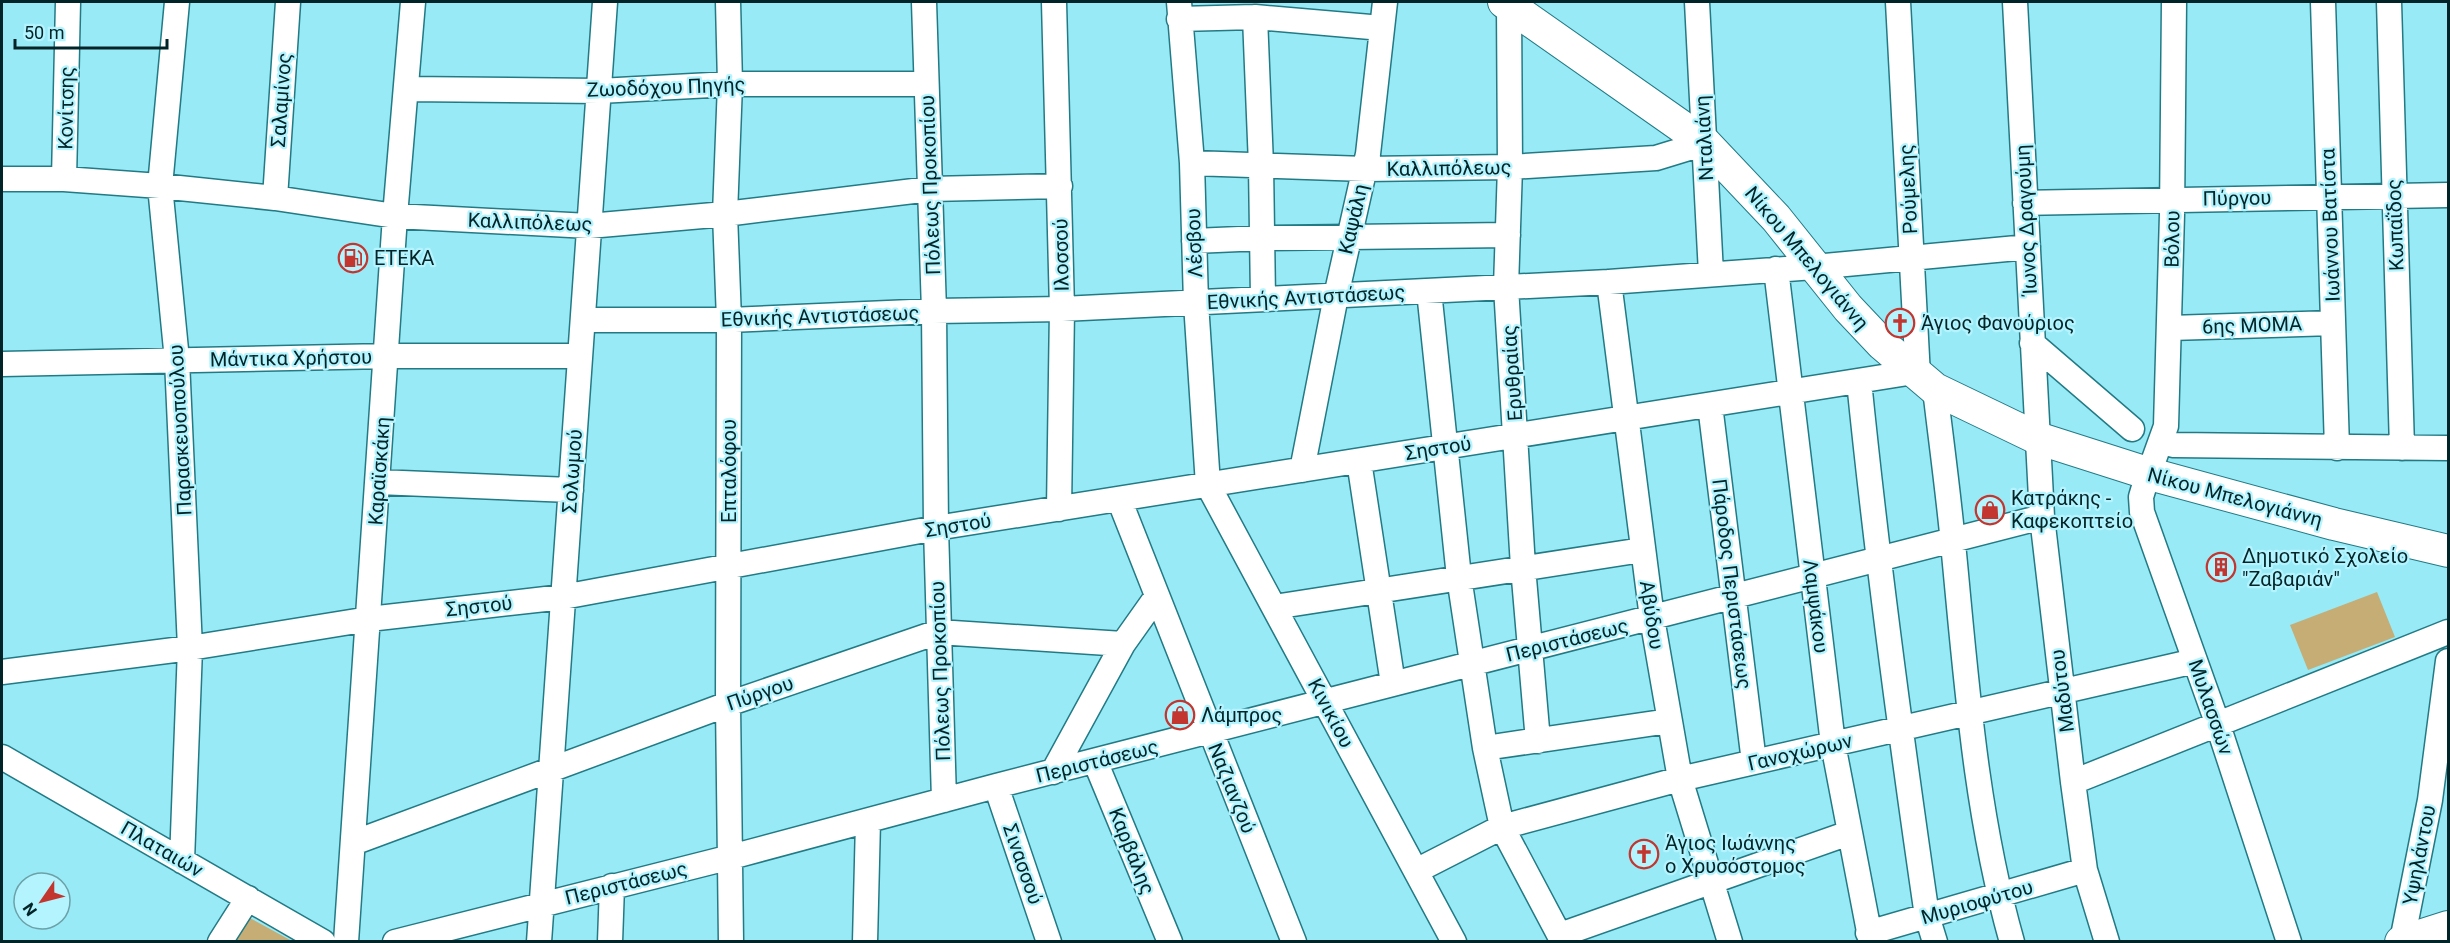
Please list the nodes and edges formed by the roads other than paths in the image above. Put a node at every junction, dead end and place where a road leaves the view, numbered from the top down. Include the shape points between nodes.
1 (68, 2) edge
2 (177, 2) edge
3 (288, 2) edge
4 (413, 2) edge
5 (605, 2) edge
6 (728, 2) edge
7 (924, 2) edge
8 (1054, 2) edge
9 (1385, 2) edge
10 (1697, 2) edge
11 (1898, 2) edge
12 (2015, 2) edge
13 (2174, 2) edge
14 (2323, 2) edge
15 (2389, 2) edge
16 (1507, 3) edge
17 (1179, 10) edge
18 (1255, 17) junction
19 (1382, 28) junction
20 (730, 84) junction
21 (926, 84) junction
22 (406, 89) junction
23 (599, 91) junction
24 (1705, 143) junction
25 (1192, 163) junction
26 (1261, 165) junction
27 (1510, 166) junction
28 (1365, 170) junction
29 (2, 178) edge
30 (64, 179) junction
31 (160, 186) junction
32 (1060, 186) junction
33 (930, 189) junction
34 (2448, 195) edge
35 (2394, 196) junction
36 (2328, 197) junction
37 (274, 198) junction
38 (2172, 199) junction
39 (2025, 203) junction
40 (724, 214) junction
41 (394, 216) junction
42 (589, 226) junction
43 (1508, 235) junction
44 (1262, 238) junction
45 (1349, 238) junction
46 (1194, 241) junction
47 (2028, 246) junction
48 (1912, 259) junction
49 (1814, 267) junction
50 (1776, 269) junction
51 (1711, 274) junction
52 (1609, 282) junction
53 (1506, 287) junction
54 (1429, 291) junction
55 (1336, 296) junction
56 (1263, 299) junction
57 (1196, 303) junction
58 (1062, 309) junction
59 (934, 311) junction
60 (583, 320) junction
61 (729, 320) junction
62 (2333, 323) junction
63 (2170, 328) junction
64 (2032, 343) junction
65 (387, 356) junction
66 (580, 356) junction
67 (177, 360) junction
68 (2, 364) edge
69 (1922, 379) junction
70 (1859, 381) junction
71 (1790, 392) junction
72 (1710, 405) junction
73 (1626, 418) junction
74 (2132, 429) dead end
75 (1517, 436) junction
76 (2037, 438) junction
77 (2161, 442) junction
78 (1445, 447) junction
79 (2337, 448) junction
80 (2402, 448) junction
81 (2448, 448) edge
82 (1359, 461) junction
83 (1302, 470) junction
84 (2150, 474) junction
85 (378, 482) junction
86 (1208, 485) junction
87 (571, 489) junction
88 (1119, 499) junction
89 (1059, 509) junction
90 (2042, 517) junction
91 (936, 528) junction
92 (1953, 540) junction
93 (1642, 550) junction
94 (2448, 551) edge
95 (1877, 560) junction
96 (729, 566) junction
97 (1523, 567) junction
98 (1813, 576) junction
99 (1459, 577) junction
100 (1379, 591) junction
101 (1158, 596) junction
102 (1734, 596) junction
103 (563, 597) junction
104 (1274, 607) junction
105 (1652, 618) junction
106 (369, 619) junction
107 (938, 632) junction
108 (2448, 632) edge
109 (1123, 644) junction
110 (190, 648) junction
111 (1529, 649) junction
112 (2195, 661) junction
113 (2448, 661) edge
114 (1472, 664) junction
115 (2, 672) edge
116 (1394, 684) junction
117 (2061, 692) junction
118 (1325, 702) junction
119 (728, 704) junction
120 (1969, 713) junction
121 (1669, 720) junction
122 (2218, 725) junction
123 (1900, 729) junction
124 (1210, 732) junction
125 (1538, 741) junction
126 (1833, 744) junction
127 (1485, 748) junction
128 (2, 757) edge
129 (1095, 761) junction
130 (1754, 762) junction
131 (551, 769) junction
132 (1053, 772) junction
133 (1680, 779) junction
134 (2073, 782) junction
135 (996, 786) junction
136 (2439, 797) edge
137 (944, 800) junction
138 (868, 821) junction
139 (1502, 827) junction
140 (1850, 833) junction
141 (353, 843) junction
142 (731, 857) junction
143 (182, 861) junction
144 (2085, 870) junction
145 (1416, 871) junction
146 (1711, 882) junction
147 (612, 886) junction
148 (1999, 895) junction
149 (248, 898) junction
150 (542, 905) junction
151 (1927, 916) junction
152 (2448, 927) edge
153 (1562, 938) edge
154 (1869, 938) edge
155 (2401, 941) edge
156 (220, 942) edge
157 (323, 942) edge
158 (346, 942) edge
159 (395, 942) edge
160 (539, 942) edge
161 (610, 942) edge
162 (731, 942) edge
163 (865, 942) edge
164 (1049, 942) edge
165 (1170, 942) edge
166 (1294, 942) edge
167 (1454, 942) edge
168 (1730, 942) edge
169 (1935, 942) edge
170 (2012, 942) edge
171 (2107, 942) edge
172 (2289, 942) edge

1 - 30 street, Κονίτσης
2 - 31 street, Παρασκευοπούλου
3 - 37 street, Σαλαμίνος
4 - 22 street, Καραϊσκάκη
5 - 23 street, Σολωμού
6 - 20 street, Επταλόφου
7 - 21 street, Πόλεως Προκοπίου
8 - 32 street, Ιλοσσού
9 - 19 street, Καψάλη
10 - 24 street, Νταλιάνη
11 - 48 street, Ρούμελης
12 - 39 street, Ίωνος Δραγούμη
13 - 38 street, Βόλου
14 - 36 street, Ιωάννου Βατίστα
15 - 35 street, Κωπαΐδος
16 - 24 main road, Νίκου Μπελογιάννη
16 - 27 street, Ερυθραίας
17 - 18 street
17 - 25 street, Λέσβου
18 - 19 street
18 - 26 street
19 - 28 street, Καψάλη
20 - 21 street, Ζωοδόχου Πηγής
20 - 23 street, Ζωοδόχου Πηγής
20 - 40 street, Επταλόφου
21 - 33 street, Πόλεως Προκοπίου
22 - 23 street, Ζωοδόχου Πηγής
22 - 41 street, Καραϊσκάκη
23 - 42 street, Σολωμού
24 - 27 street, Καλλιπόλεως via 1656,158
24 - 49 main road, Νίκου Μπελογιάννη via 1776,218
24 - 51 street, Νταλιάνη
25 - 26 street, Καλλιπόλεως
25 - 46 street, Λέσβου
26 - 28 street, Καλλιπόλεως
26 - 44 street
27 - 28 street, Καλλιπόλεως
27 - 43 street, Ερυθραίας
28 - 45 street, Καψάλη
29 - 30 street, Καλλιπόλεως
30 - 31 street, Καλλιπόλεως
31 - 37 street, Καλλιπόλεως
31 - 67 street, Παρασκευοπούλου
32 - 33 street, Καλλιπόλεως
32 - 58 street, Ιλοσσού
33 - 40 street, Καλλιπόλεως
33 - 59 street, Πόλεως Προκοπίου
34 - 35 street, Πύργου
35 - 36 street, Πύργου
35 - 80 street, Κωπαΐδος
36 - 38 street, Πύργου
36 - 62 street, Ιωάννου Βατίστα
37 - 41 street, Καλλιπόλεως
38 - 39 street, Πύργου
38 - 63 street, Βόλου
39 - 47 street, Ίωνος Δραγούμη
40 - 42 street, Καλλιπόλεως
40 - 61 street, Επταλόφου
41 - 42 street, Καλλιπόλεως
41 - 65 street, Καραϊσκάκη
42 - 60 street, Σολωμού
43 - 45 street
43 - 53 street, Ερυθραίας
44 - 45 street
44 - 46 street
44 - 56 street
45 - 55 street, Καψάλη
46 - 57 street, Λέσβου
47 - 48 street, Εθνικής Αντιστάσεως
47 - 64 street, Ίωνος Δραγούμη
48 - 49 street, Εθνικής Αντιστάσεως
48 - 69 street, Ρούμελης
49 - 50 street, Εθνικής Αντιστάσεως
49 - 69 main road, Νίκου Μπελογιάννη via 1882,344
50 - 51 street, Εθνικής Αντιστάσεως
50 - 71 street, Λαμψάκου
51 - 52 street, Εθνικής Αντιστάσεως
52 - 53 street, Εθνικής Αντιστάσεως
52 - 73 street, Αβύδου
53 - 54 street, Εθνικής Αντιστάσεως
53 - 75 street, Ερυθραίας
54 - 55 street, Εθνικής Αντιστάσεως
54 - 78 street
55 - 56 street, Εθνικής Αντιστάσεως
55 - 83 street, Καψάλη
56 - 57 street, Εθνικής Αντιστάσεως
57 - 58 street, Εθνικής Αντιστάσεως
57 - 86 street, Λέσβου
58 - 59 street, Εθνικής Αντιστάσεως
58 - 89 street, Ιλοσσού
59 - 61 street, Εθνικής Αντιστάσεως
59 - 91 street, Πόλεως Προκοπίου
60 - 61 street, Εθνικής Αντιστάσεως
60 - 66 street, Σολωμού
61 - 96 street, Επταλόφου
62 - 63 street, 6ης ΜΟΜΑ
62 - 79 street, Ιωάννου Βατίστα
63 - 77 street, Βόλου via 2166,426
64 - 74 street
64 - 76 street, Ίωνος Δραγούμη
65 - 66 street, Μάντικα Χρήστου
65 - 67 street, Μάντικα Χρήστου
65 - 85 street, Καραϊσκάκη
66 - 87 street, Σολωμού
67 - 68 street, Μάντικα Χρήστου
67 - 110 street, Παρασκευοπούλου
69 - 70 street, Σηστού
69 - 76 main road, Νίκου Μπελογιάννη
69 - 92 street, Ρούμελης
70 - 71 street, Σηστού
70 - 95 street
71 - 72 street, Σηστού
71 - 98 street, Λαμψάκου
72 - 73 street, Σηστού
72 - 102 street, Πάροδος Περιστάσεως
73 - 75 street, Σηστού
73 - 93 street, Αβύδου
75 - 78 street, Σηστού
75 - 97 street, Ερυθραίας
76 - 84 main road, Νίκου Μπελογιάννη
76 - 90 street, Μαδύτου
77 - 79 street
77 - 84 street, Βόλου
78 - 82 street, Σηστού
78 - 99 street
79 - 80 street
80 - 81 street
82 - 83 street, Σηστού
82 - 100 street
83 - 86 street, Σηστού
84 - 94 main road, Νίκου Μπελογιάννη
84 - 112 street, Μυλασσών via 2141,497 2142,512
85 - 87 street
85 - 106 street, Καραϊσκάκη
86 - 88 street, Σηστού
86 - 104 street, Κινικίου
87 - 103 street, Σολωμού
88 - 89 street, Σηστού
88 - 101 street, Ναζιανζού
89 - 91 street, Σηστού
90 - 92 street, Περιστάσεως
90 - 117 street, Μαδύτου
91 - 96 street, Σηστού
91 - 107 street, Πόλεως Προκοπίου
92 - 95 street, Περιστάσεως
92 - 120 street, Ρούμελης
93 - 97 street
93 - 105 street, Αβύδου
95 - 98 street, Περιστάσεως
95 - 123 street
96 - 103 street, Σηστού
96 - 119 street, Επταλόφου
97 - 99 street
97 - 111 street, Ερυθραίας
98 - 102 street, Περιστάσεως
98 - 126 street, Λαμψάκου
99 - 100 street
99 - 114 street
100 - 104 street
100 - 116 street
101 - 109 street
101 - 124 street, Ναζιανζού
102 - 105 street, Περιστάσεως
102 - 130 street, Πάροδος Περιστάσεως
103 - 106 street, Σηστού
103 - 131 street, Σολωμού
104 - 118 street, Κινικίου
105 - 111 street, Περιστάσεως
105 - 121 street, Αβύδου
106 - 110 street, Σηστού
106 - 141 street, Καραϊσκάκη
107 - 109 street, Πύργου
107 - 119 street, Πύργου
107 - 137 street, Πόλεως Προκοπίου
108 - 122 street
109 - 132 street
110 - 115 street, Σηστού
110 - 143 street, Παρασκευοπούλου
111 - 114 street, Περιστάσεως
111 - 125 street, Ερυθραίας
112 - 117 street, Γανοχώρων
112 - 122 street, Μυλασσών
113 - 136 street, Υψηλάντου
114 - 116 street, Περιστάσεως
114 - 127 street
116 - 118 street, Περιστάσεως
117 - 120 street, Γανοχώρων
117 - 134 street, Μαδύτου
118 - 124 street, Περιστάσεως
118 - 145 street, Κινικίου
119 - 131 street, Πύργου
119 - 142 street, Επταλόφου
120 - 123 street, Γανοχώρων
120 - 148 street, Ρούμελης
121 - 125 street
121 - 133 street, Αβύδου
122 - 134 street
122 - 172 street, Μυλασσών
123 - 126 street, Γανοχώρων
123 - 151 street
124 - 129 street, Περιστάσεως
124 - 166 street, Ναζιανζού
125 - 127 street
126 - 130 street, Γανοχώρων
126 - 140 street, Λαμψάκου
127 - 139 street
128 - 143 street, Πλαταιών
129 - 132 street, Περιστάσεως
129 - 165 street, Καρβάλης
130 - 133 street, Γανοχώρων
131 - 141 street, Πύργου
131 - 150 street, Σολωμού
132 - 135 street, Περιστάσεως
133 - 139 street, Γανοχώρων
133 - 146 street, Αβύδου
134 - 144 street, Μαδύτου
135 - 137 street, Περιστάσεως
135 - 164 street, Σινασσού
136 - 155 street, Υψηλάντου
137 - 138 street, Περιστάσεως
138 - 142 street, Περιστάσεως
138 - 163 street
139 - 145 street, Γανοχώρων
139 - 153 street
140 - 146 street
140 - 154 street, Λαμψάκου
141 - 158 street, Καραϊσκάκη
142 - 147 street, Περιστάσεως
142 - 162 street, Επταλόφου
143 - 149 street, Πλαταιών
144 - 148 street, Μυριοφύτου
144 - 171 street, Μαδύτου
145 - 167 street, Κινικίου
146 - 153 street
146 - 168 street, Αβύδου
147 - 150 street, Περιστάσεως
147 - 161 street
148 - 151 street, Μυριοφύτου
148 - 170 street, Ρούμελης
149 - 156 street
149 - 157 street, Πλαταιών
150 - 159 street, Περιστάσεως
150 - 160 street, Σολωμού
151 - 154 street, Μυριοφύτου
151 - 169 street
152 - 155 main road

